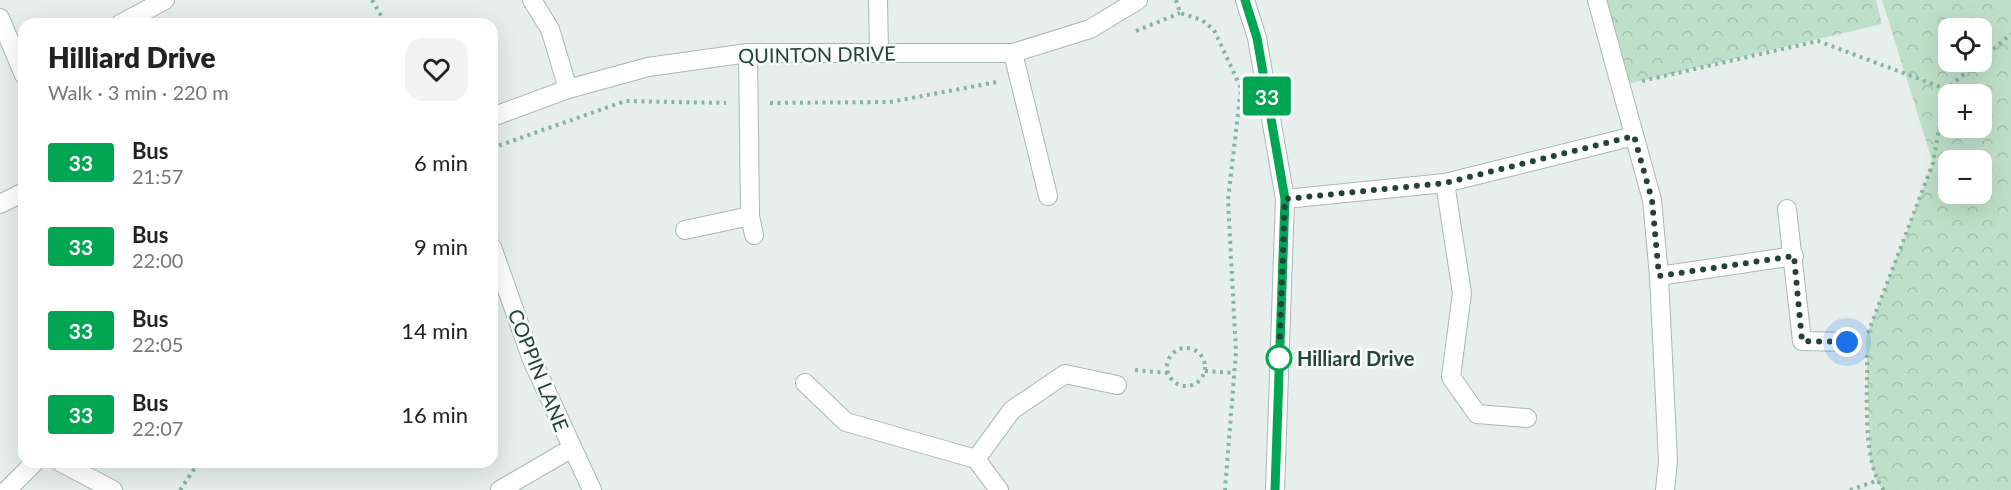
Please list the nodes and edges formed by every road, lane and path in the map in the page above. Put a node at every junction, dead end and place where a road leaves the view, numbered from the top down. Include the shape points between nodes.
1 (165, 0) edge
2 (372, 0) edge
3 (532, 0) edge
4 (878, 0) edge
5 (1138, 0) edge
6 (1176, 0) edge
7 (1245, 0) edge
8 (1597, 0) edge
9 (1180, 13) junction
10 (0, 18) edge
11 (131, 18) edge
12 (382, 18) edge
13 (2011, 34) edge
14 (1126, 35) dead end
15 (1992, 50) edge
16 (879, 52) junction
17 (748, 53) junction
18 (1013, 53) junction
19 (18, 61) edge
20 (1966, 72) edge
21 (1019, 78) junction
22 (1952, 84) edge
23 (1619, 86) junction
24 (1938, 86) edge
25 (568, 89) junction
26 (750, 103) junction
27 (498, 115) edge
28 (1938, 135) edge
29 (1634, 136) junction
30 (498, 146) edge
31 (1445, 183) junction
32 (18, 195) edge
33 (1048, 196) dead end
34 (1285, 199) junction
35 (0, 204) edge
36 (1787, 210) dead end
37 (750, 216) junction
38 (685, 230) dead end
39 (754, 235) dead end
40 (1794, 256) junction
41 (498, 264) edge
42 (1659, 276) junction
43 (1866, 338) dead end
44 (1847, 342) dead end
45 (1867, 350) dead end
46 (1205, 371) junction
47 (1167, 373) junction
48 (1234, 373) junction
49 (805, 383) dead end
50 (1117, 385) joint
51 (1527, 418) dead end
52 (572, 448) junction
53 (976, 459) junction
54 (29, 468) edge
55 (71, 468) edge
56 (195, 468) edge
57 (1876, 481) junction
58 (7, 490) edge
59 (113, 490) edge
60 (180, 490) edge
61 (500, 490) edge
62 (592, 490) edge
63 (999, 490) edge
64 (1226, 490) edge
65 (1275, 490) edge
66 (1665, 490) edge
67 (1850, 490) edge
68 (1884, 490) edge

1 - 11 street
2 - 12 path
3 - 25 street via 550,29
4 - 16 street
5 - 18 street, QUINTON DRIVE via 1090,29
6 - 9 path
7 - 34 street via 1257,38
8 - 23 street
9 - 14 path
9 - 48 path via 1202,20 1214,30 1241,88 1228,200
10 - 19 street
13 - 15 path
16 - 17 street, QUINTON DRIVE
16 - 18 street, QUINTON DRIVE
17 - 25 street, QUINTON DRIVE via 648,67
17 - 26 street
18 - 21 street
20 - 22 path
21 - 26 path via 890,102
21 - 33 street
23 - 24 path via 1818,41
23 - 29 street
25 - 27 street, QUINTON DRIVE
26 - 30 path via 625,101
26 - 37 street
28 - 43 path via 1933,163
29 - 31 street
29 - 42 street via 1652,200
31 - 34 street
31 - 51 street via 1462,294 1451,378 1477,414
32 - 35 street
34 - 65 street
36 - 40 street
37 - 38 street
37 - 39 street
40 - 42 street
40 - 44 street via 1802,341
41 - 52 street, COPPIN LANE via 532,360
42 - 66 street via 1668,461
45 - 57 path via 1870,457
46 - 47 path via 1198,382 1186,387 1174,383
46 - 47 path via 1203,358 1188,348 1171,355
46 - 48 path
47 - 50 path via 1135,370
48 - 64 path
49 - 53 street via 846,422
50 - 53 street via 1065,374 1012,410
52 - 61 street
52 - 62 street, COPPIN LANE
53 - 63 street
54 - 58 street
55 - 59 street
56 - 60 path
57 - 67 path
57 - 68 path

